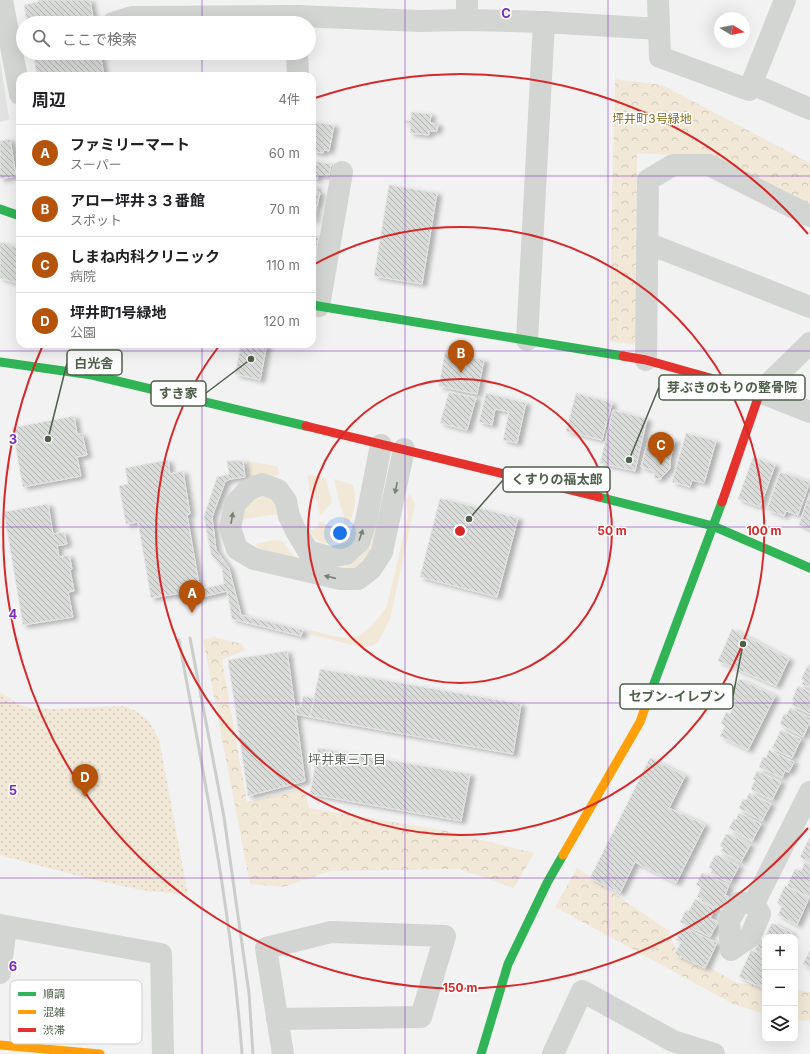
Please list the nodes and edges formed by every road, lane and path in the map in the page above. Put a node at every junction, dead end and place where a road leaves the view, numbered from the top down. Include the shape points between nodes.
1 (2, 0) edge
2 (658, 0) edge
3 (783, 0) edge
4 (467, 10) edge
5 (126, 13) edge
6 (297, 13) edge
7 (544, 22) junction
8 (659, 29) junction
9 (298, 60) edge
10 (298, 72) edge
11 (16, 73) edge
12 (752, 84) junction
13 (810, 109) edge
14 (342, 172) dead end
15 (0, 209) edge
16 (16, 215) edge
17 (810, 216) edge
18 (647, 242) junction
19 (316, 306) edge
20 (810, 307) edge
21 (527, 340) junction
22 (810, 343) edge
23 (646, 360) junction
24 (0, 362) edge
25 (760, 392) junction
26 (810, 412) edge
27 (381, 445) junction
28 (404, 449) junction
29 (713, 526) junction
30 (810, 568) edge
31 (810, 792) edge
32 (754, 903) dead end
33 (3, 926) edge
34 (0, 973) edge
35 (277, 1019) junction
36 (9, 1049) edge
37 (100, 1054) edge
38 (163, 1054) edge
39 (282, 1054) edge
40 (481, 1054) edge
41 (553, 1054) edge
42 (714, 1054) edge

1 - 11 street
2 - 8 street
3 - 12 street
4 - 6 street via 420,21
4 - 7 street
5 - 6 street
7 - 8 street
7 - 21 street
8 - 12 street via 660,58 749,90
9 - 10 street
12 - 13 street
14 - 19 street
15 - 16 street
17 - 18 street via 709,165 673,165 648,180
18 - 20 street
18 - 23 street
19 - 21 street
21 - 23 street
22 - 25 street
23 - 25 street
24 - 27 street via 92,375
25 - 26 street
25 - 29 street
27 - 28 street
28 -> 27 street via 382,552 371,569 358,579 341,579 254,559 237,549 230,528 235,504 248,490 262,484 278,490 286,501 294,529 308,551 330,558 346,554 359,542 366,521
28 - 29 street
29 - 30 street
29 - 40 street via 640,722 548,882 524,930 508,964
31 - 32 street
33 - 34 street
33 - 38 street via 161,954
35 - 35 street via 266,948 331,932 445,936 421,1016
35 - 39 street
36 - 37 street
41 - 42 street via 582,991 674,1041

